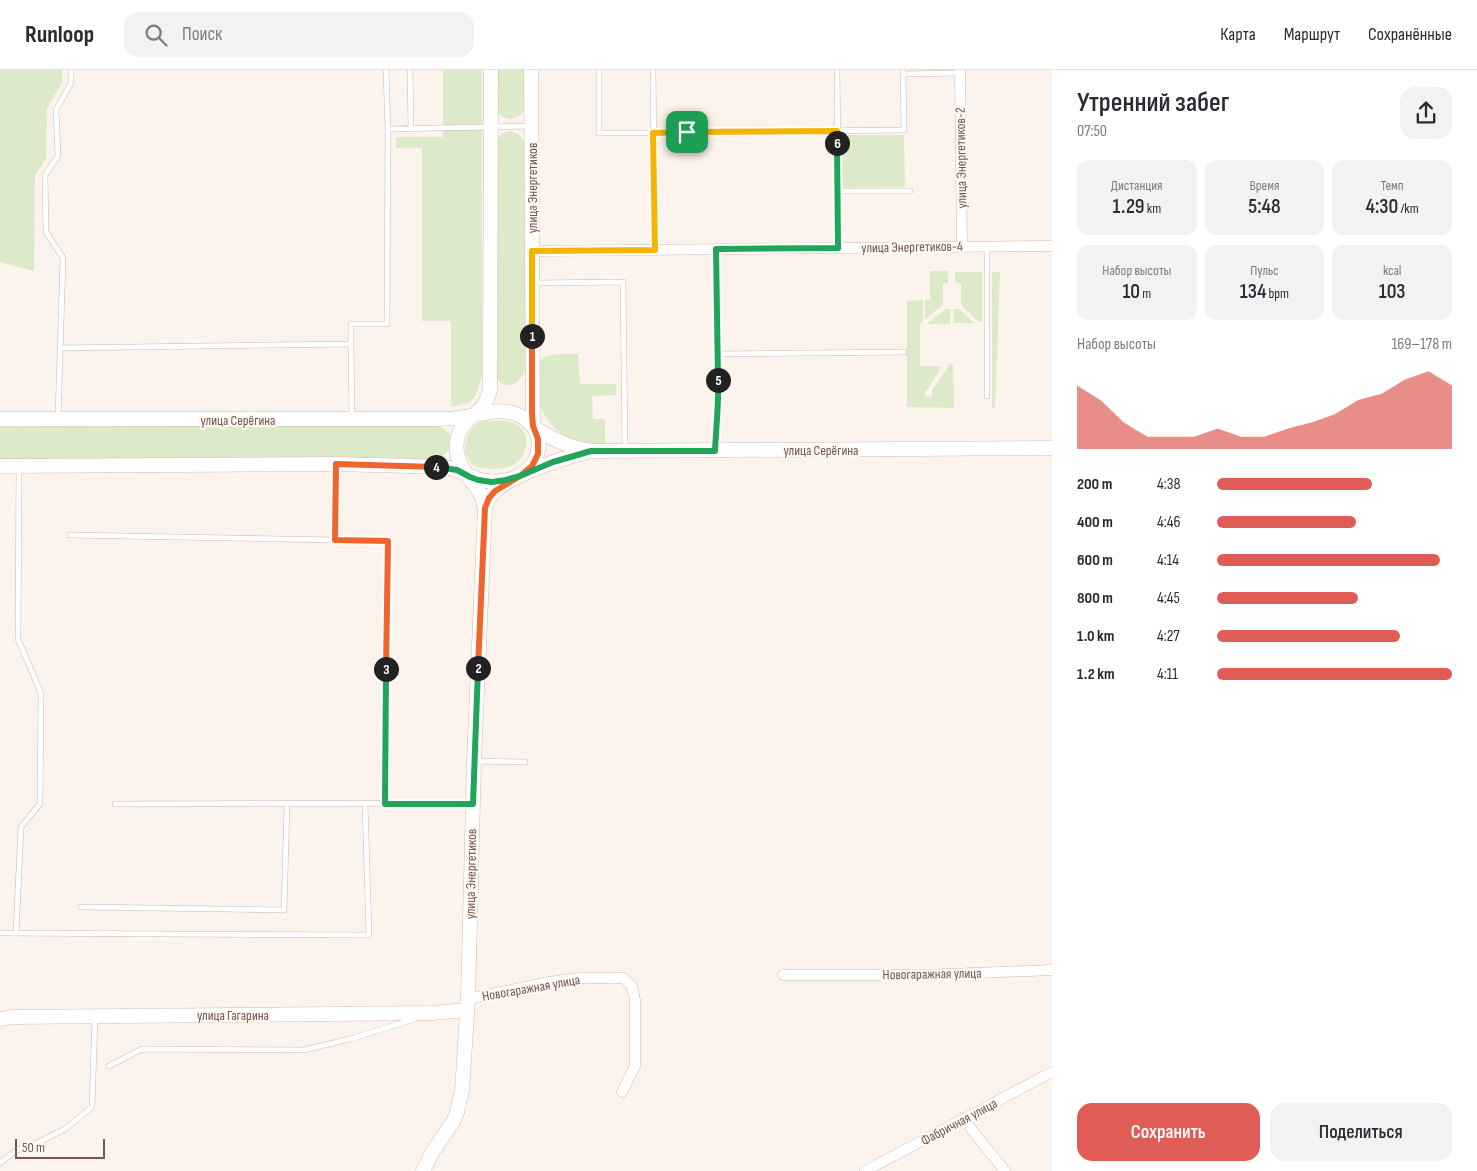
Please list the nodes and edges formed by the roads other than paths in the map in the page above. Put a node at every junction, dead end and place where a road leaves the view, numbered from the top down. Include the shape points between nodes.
1 (71, 70) edge
2 (386, 70) edge
3 (410, 70) edge
4 (490, 70) edge
5 (532, 70) edge
6 (599, 70) edge
7 (652, 70) edge
8 (837, 70) edge
9 (960, 71) edge
10 (903, 72) edge
11 (532, 126) junction
12 (490, 127) junction
13 (411, 128) junction
14 (388, 129) junction
15 (837, 131) junction
16 (653, 133) junction
17 (838, 191) junction
18 (910, 191) dead end
19 (1052, 246) edge
20 (962, 247) junction
21 (987, 247) junction
22 (838, 248) junction
23 (716, 249) junction
24 (655, 250) junction
25 (532, 251) junction
26 (532, 283) junction
27 (351, 344) junction
28 (60, 348) junction
29 (904, 352) dead end
30 (718, 354) junction
31 (987, 396) dead end
32 (476, 414) junction
33 (0, 419) edge
34 (58, 419) junction
35 (352, 420) junction
36 (533, 426) junction
37 (1052, 448) edge
38 (591, 451) junction
39 (625, 451) junction
40 (715, 451) junction
41 (336, 464) junction
42 (0, 466) edge
43 (19, 466) junction
44 (520, 476) junction
45 (470, 477) junction
46 (485, 508) junction
47 (70, 535) dead end
48 (335, 540) junction
49 (474, 761) junction
50 (525, 762) dead end
51 (115, 804) dead end
52 (287, 804) junction
53 (365, 804) junction
54 (385, 804) junction
55 (473, 804) junction
56 (81, 907) dead end
57 (0, 933) edge
58 (16, 933) junction
59 (1052, 970) edge
60 (783, 975) dead end
61 (467, 1004) junction
62 (432, 1013) junction
63 (95, 1016) junction
64 (0, 1019) edge
65 (109, 1066) dead end
66 (1052, 1072) edge
67 (622, 1092) dead end
68 (964, 1119) junction
69 (0, 1163) edge
70 (424, 1171) edge
71 (864, 1171) edge
72 (1005, 1171) edge

1 - 28 lane via 71,83 56,110 58,156 45,175 46,232 63,258
2 - 14 lane
3 - 13 lane
4 - 12 street
5 - 11 street, улица Энергетиков
6 - 16 lane via 599,133
7 - 16 lane
8 - 15 lane
9 - 10 lane
9 - 20 street, улица Энергетиков-2
10 - 15 lane via 904,130
11 - 12 lane
11 - 25 street, улица Энергетиков
12 - 13 lane
12 - 32 street via 490,390 487,401
13 - 14 lane
14 - 27 lane via 387,324 351,324
15 - 16 lane
15 - 17 lane
16 - 24 lane
17 - 18 lane
17 - 22 lane
19 - 21 street, улица Энергетиков-4
20 - 21 street, улица Энергетиков-4
20 - 22 street, улица Энергетиков-4
21 - 31 lane
22 - 23 street, улица Энергетиков-4
23 - 24 street, улица Энергетиков-4
23 - 30 lane
24 - 25 street, улица Энергетиков-4
25 - 26 street, улица Энергетиков
26 - 36 street, улица Энергетиков
26 - 39 lane via 623,282
27 - 28 lane
27 - 35 lane
28 - 34 lane
29 - 30 lane
30 - 40 lane
32 - 35 street, улица Серёгина via 433,419
32 - 36 street via 512,413
32 - 45 street via 458,432 456,446 462,468
33 - 34 street, улица Серёгина
34 - 35 street, улица Серёгина
36 - 38 street via 546,436
36 - 44 street via 538,439 538,454 532,466
37 - 40 street, улица Серёгина
38 - 39 street, улица Серёгина
38 - 44 street
39 - 40 street, улица Серёгина
41 - 43 street
41 - 45 street via 445,467
41 - 48 lane
42 - 43 street
43 - 58 lane via 18,639 41,693 40,804 21,827
44 - 45 street via 492,482
44 - 46 street via 495,491
45 - 46 street
46 - 49 street, улица Энергетиков
47 - 48 lane
48 - 54 lane via 388,541
49 - 50 lane
49 - 55 street, улица Энергетиков
51 - 52 lane
52 - 53 lane
52 - 56 lane via 284,910
53 - 54 lane
53 - 58 lane via 369,935
54 - 55 lane
55 - 61 street, улица Энергетиков
57 - 58 lane
59 - 60 street, Новогаражная улица via 924,976
61 - 62 street, улица Гагарина
61 - 67 street, Новогаражная улица via 549,982 623,978 632,986 635,1019 634,1066
61 - 70 street, улица Энергетиков via 462,1091 457,1112
62 - 63 street, улица Гагарина
62 - 65 lane via 304,1050 142,1049
63 - 64 street, улица Гагарина
63 - 69 lane via 92,1107 65,1129 17,1150
66 - 68 street, Фабричная улица
68 - 71 street, Фабричная улица
68 - 72 street

